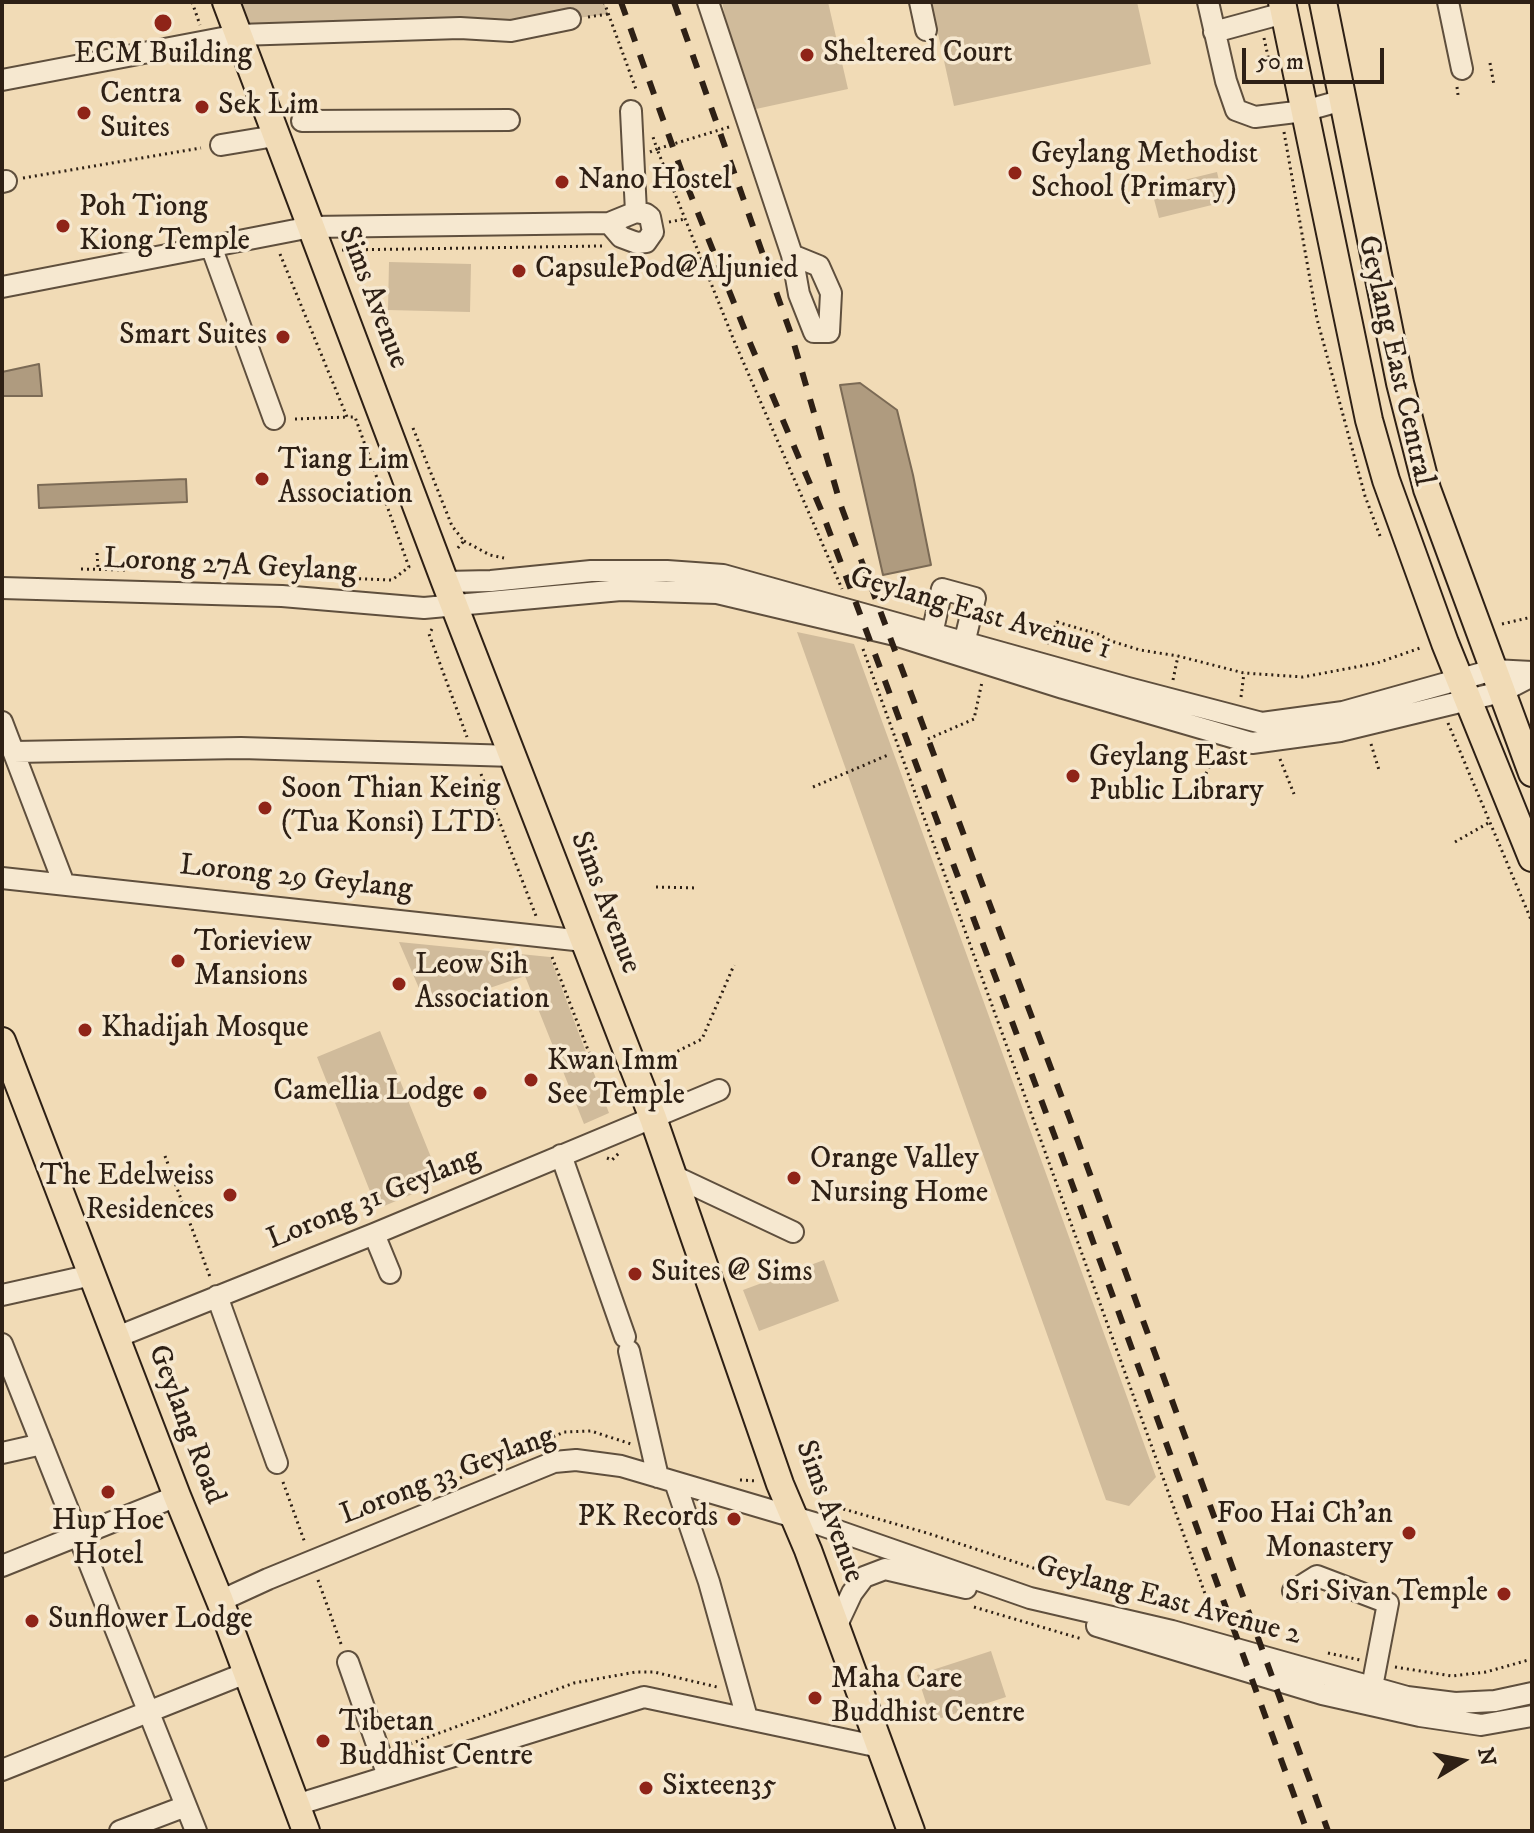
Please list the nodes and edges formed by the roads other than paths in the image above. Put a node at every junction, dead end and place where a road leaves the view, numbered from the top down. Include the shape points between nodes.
1 (226, 2) edge
2 (708, 2) edge
3 (920, 2) edge
4 (1208, 2) edge
5 (1323, 2) edge
6 (1448, 2) edge
7 (1283, 7) edge
8 (570, 19) dead end
9 (926, 30) dead end
10 (1214, 32) junction
11 (238, 35) junction
12 (1462, 69) dead end
13 (2, 80) edge
14 (1343, 100) junction
15 (631, 111) dead end
16 (1304, 111) junction
17 (509, 120) dead end
18 (302, 121) dead end
19 (275, 136) junction
20 (221, 145) road end
21 (636, 212) junction
22 (609, 223) junction
23 (311, 227) junction
24 (211, 246) junction
25 (792, 255) dead end
26 (2, 287) edge
27 (274, 419) road end
28 (445, 582) junction
29 (2, 588) edge
30 (454, 606) junction
31 (852, 618) junction
32 (931, 640) junction
33 (963, 649) junction
34 (1532, 674) edge
35 (1497, 681) junction
36 (1463, 688) junction
37 (2, 722) edge
38 (14, 752) junction
39 (514, 756) junction
40 (1532, 773) edge
41 (1532, 858) edge
42 (2, 878) edge
43 (64, 884) junction
44 (584, 941) junction
45 (2, 1041) edge
46 (719, 1090) dead end
47 (12, 1095) edge
48 (653, 1118) junction
49 (561, 1155) junction
50 (674, 1176) junction
51 (793, 1232) dead end
52 (374, 1234) junction
53 (390, 1273) dead end
54 (92, 1275) junction
55 (2, 1295) edge
56 (217, 1296) junction
57 (117, 1337) junction
58 (2, 1344) edge
59 (42, 1444) junction
60 (2, 1453) edge
61 (277, 1463) road end
62 (666, 1479) junction
63 (177, 1496) junction
64 (795, 1518) junction
65 (79, 1534) junction
66 (2, 1566) edge
67 (1293, 1591) dead end
68 (220, 1601) junction
69 (836, 1627) junction
70 (348, 1662) road end
71 (246, 1673) junction
72 (1372, 1687) junction
73 (1532, 1693) edge
74 (148, 1710) junction
75 (1532, 1716) edge
76 (747, 1718) junction
77 (880, 1747) junction
78 (2, 1770) edge
79 (388, 1776) junction
80 (296, 1805) junction
81 (186, 1806) junction
82 (120, 1831) edge
83 (196, 1831) edge
84 (306, 1831) edge
85 (911, 1831) edge

1 - 11 main road, Sims Avenue
2 - 25 street
3 - 9 street
4 - 10 street
5 - 14 main road, Geylang East Central
6 - 12 street
7 - 10 street
7 - 16 main road, Geylang East Central
8 - 11 street via 511,31
10 - 16 street via 1236,110 1255,117
11 - 13 street
11 - 19 main road, Sims Avenue
14 - 16 street
14 - 35 main road, Geylang East Central via 1406,411 1430,499
15 - 21 street
16 - 36 main road, Geylang East Central via 1369,420 1408,545
17 - 18 street
19 - 20 street
19 - 23 main road, Sims Avenue
21 - 22 street
21 - 22 street via 650,217 653,232 646,242 628,241
22 - 23 street
23 - 24 street
23 - 28 main road, Sims Avenue
24 - 26 street
24 - 27 street
28 - 30 main road, Sims Avenue
28 - 31 street, Geylang East Avenue 1 via 591,571 723,575
29 - 30 street, Lorong 27A Geylang
30 - 31 street, Geylang East Avenue 1 via 621,590 717,593
30 - 39 main road, Sims Avenue
31 - 32 street, Geylang East Avenue 1
32 - 33 street, Geylang East Avenue 1
32 - 33 street via 942,589 975,598
33 - 36 street, Geylang East Avenue 1 via 1262,723
33 - 36 street, Geylang East Avenue 1 via 1252,743 1364,725
34 - 35 street, Geylang East Avenue 1
35 - 36 street, Geylang East Avenue 1
35 - 40 main road, Geylang East Central
36 - 41 main road, Geylang East Central
37 - 38 street
38 - 39 street via 241,748
38 - 43 street
39 - 44 main road, Sims Avenue
42 - 43 street, Lorong 29 Geylang
43 - 44 street, Lorong 29 Geylang
44 - 48 main road, Sims Avenue
45 - 47 main road, Geylang Road
46 - 48 street, Lorong 31 Geylang
47 - 54 main road, Geylang Road
48 - 49 street, Lorong 31 Geylang
48 - 50 main road, Sims Avenue
49 - 52 street, Lorong 31 Geylang
49 - 62 street via 627,1344
50 - 51 street
50 - 64 main road, Sims Avenue
52 - 53 street
52 - 56 street, Lorong 31 Geylang
54 - 55 street
54 - 57 main road, Geylang Road
56 - 57 street, Lorong 31 Geylang
56 - 61 street
57 - 63 main road, Geylang Road
58 - 59 street
59 - 60 street
59 - 65 street
62 - 64 street, Lorong 33 Geylang
62 - 68 street, Lorong 33 Geylang via 621,1466 554,1462
62 - 76 street via 709,1582
63 - 65 street
63 - 68 main road, Geylang Road
64 - 69 main road, Sims Avenue
64 - 72 street, Geylang East Avenue 2 via 1030,1598
65 - 66 street
65 - 74 street
67 - 72 street via 1317,1576 1388,1603
68 - 71 main road, Geylang Road
69 - 75 street, Geylang East Avenue 2 via 864,1577 885,1569 979,1591 1369,1705 1481,1725
69 - 77 main road, Sims Avenue
70 - 79 street
71 - 74 street
71 - 80 main road, Geylang Road
72 - 73 street, Geylang East Avenue 2 via 1455,1703
74 - 78 street
74 - 81 street
76 - 77 street
76 - 79 street via 644,1697
77 - 85 main road, Sims Avenue
79 - 80 street
80 - 84 main road, Geylang Road
81 - 82 street
81 - 83 street

